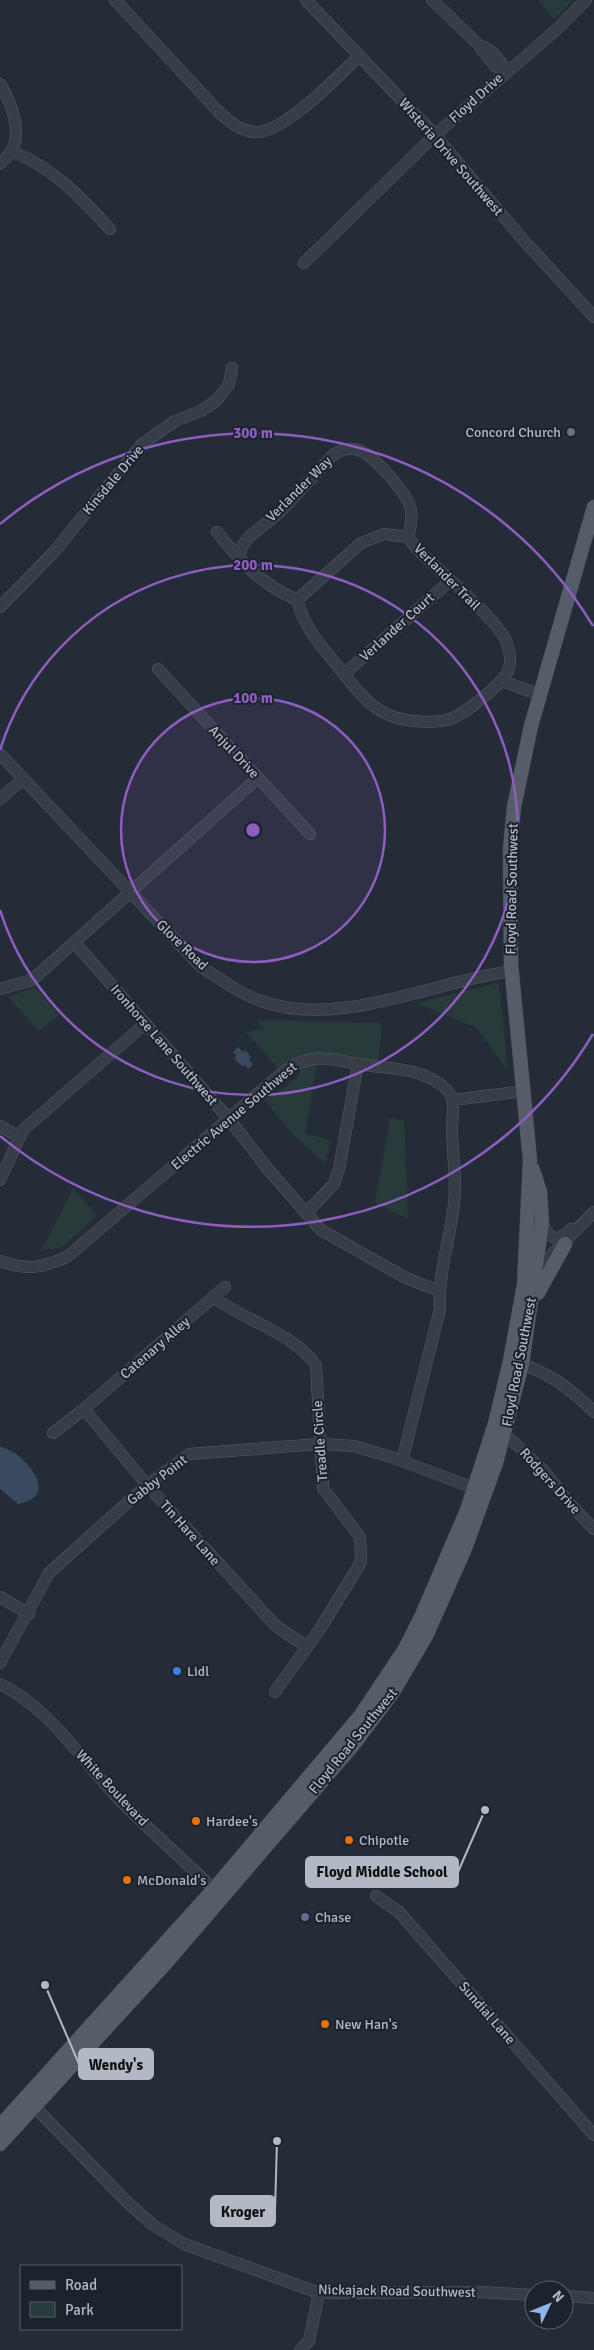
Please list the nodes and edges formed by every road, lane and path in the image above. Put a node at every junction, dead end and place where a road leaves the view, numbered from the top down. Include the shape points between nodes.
1 (115, 0) edge
2 (306, 0) edge
3 (432, 0) edge
4 (586, 0) edge
5 (359, 56) junction
6 (506, 72) junction
7 (0, 84) edge
8 (435, 136) junction
9 (12, 151) junction
10 (0, 164) edge
11 (110, 229) dead end
12 (304, 263) dead end
13 (594, 317) edge
14 (232, 368) dead end
15 (594, 508) edge
16 (217, 532) dead end
17 (408, 537) junction
18 (238, 560) junction
19 (450, 581) junction
20 (297, 600) junction
21 (0, 607) edge
22 (158, 669) dead end
23 (344, 674) junction
24 (502, 681) junction
25 (540, 695) junction
26 (0, 754) edge
27 (258, 778) junction
28 (22, 779) junction
29 (0, 799) edge
30 (310, 834) dead end
31 (129, 892) junction
32 (76, 943) junction
33 (512, 971) junction
34 (0, 990) edge
35 (145, 1024) junction
36 (358, 1064) junction
37 (524, 1091) junction
38 (453, 1100) junction
39 (229, 1119) junction
40 (0, 1126) edge
41 (19, 1137) junction
42 (530, 1160) junction
43 (0, 1180) edge
44 (306, 1213) junction
45 (591, 1215) edge
46 (542, 1223) junction
47 (565, 1244) junction
48 (0, 1261) edge
49 (536, 1271) junction
50 (524, 1284) junction
51 (225, 1287) dead end
52 (439, 1291) junction
53 (213, 1297) junction
54 (528, 1325) junction
55 (516, 1362) junction
56 (84, 1409) junction
57 (594, 1412) edge
58 (53, 1433) dead end
59 (505, 1434) junction
60 (320, 1444) junction
61 (402, 1461) junction
62 (147, 1485) junction
63 (474, 1488) junction
64 (594, 1529) edge
65 (0, 1597) edge
66 (28, 1614) junction
67 (307, 1646) junction
68 (0, 1662) edge
69 (0, 1684) edge
70 (275, 1692) dead end
71 (218, 1893) junction
72 (376, 1896) dead end
73 (30, 2102) junction
74 (0, 2126) edge
75 (594, 2135) edge
76 (0, 2144) edge
77 (319, 2293) junction
78 (524, 2295) edge
79 (574, 2297) edge
80 (594, 2298) edge
81 (300, 2350) edge

1 - 5 street via 218,111 236,127 255,132 273,129 308,104
2 - 5 street, Wisteria Drive Southwest
3 - 6 street via 479,45 495,66
4 - 6 street, Floyd Drive
5 - 8 street, Wisteria Drive Southwest
6 - 8 street, Floyd Drive
7 - 9 street via 14,117
8 - 12 street, Floyd Drive
8 - 13 street, Wisteria Drive Southwest
9 - 10 street
9 - 11 street via 30,158 63,181
14 - 21 street, Kinsdale Drive via 228,384 217,400 141,445 54,552
15 - 25 main road, Floyd Road Southwest
16 - 18 street
17 - 18 street, Verlander Way via 412,512 407,498 372,458 356,449 341,450 332,455 281,511 249,537
17 - 19 street, Verlander Trail
17 - 20 street, Verlander Trail via 384,534 361,543
18 - 20 street via 264,583
19 - 23 street, Verlander Court
19 - 24 street, Verlander Trail via 489,618 505,639 510,654 509,669
20 - 23 street via 310,634
22 - 27 street, Anjul Drive
23 - 24 street via 366,701 401,719 448,720
24 - 25 street
25 - 33 main road, Floyd Road Southwest via 524,753 511,831 509,908
26 - 28 street, Glore Road
27 - 30 street, Anjul Drive
27 - 31 street
28 - 29 street
28 - 31 street, Glore Road
31 - 32 street
31 - 33 street, Glore Road via 200,966 236,989 272,1004 327,1008 369,1004
32 - 34 street via 32,980
32 - 35 street, Ironhorse Lane Southwest
33 - 37 main road, Floyd Road Southwest
35 - 39 street, Ironhorse Lane Southwest
35 - 41 street via 35,1119
36 - 38 street, Electric Avenue Southwest via 420,1073 436,1080
36 - 39 street, Electric Avenue Southwest via 322,1057 299,1061
36 - 44 street via 334,1184
37 - 38 street
37 - 42 main road, Floyd Road Southwest
38 - 52 street via 454,1204
39 - 44 street, Ironhorse Lane Southwest
39 - 48 street, Electric Avenue Southwest via 67,1257 42,1267 18,1268
40 - 41 street
41 - 43 street
42 - 46 main road, Floyd Road Southwest via 540,1192
42 - 50 main road, Floyd Road Southwest
44 - 52 street, Ironhorse Lane Southwest via 321,1230 406,1278
45 - 46 street via 555,1239 549,1236
45 - 47 street
46 - 49 main road, Floyd Road Southwest
47 - 49 street
47 - 54 main road via 544,1280
49 - 50 street
49 - 54 main road, Floyd Road Southwest
50 - 55 main road, Floyd Road Southwest
51 - 53 street, Catenary Alley
52 - 61 street via 440,1308
53 - 56 street, Catenary Alley
53 - 60 street, Treadle Circle via 306,1351 316,1365
54 - 55 main road, Floyd Road Southwest
55 - 57 street via 566,1386
55 - 59 main road, Floyd Road Southwest
55 - 63 main road, Floyd Road Southwest
56 - 58 street
56 - 62 street, Tin Hare Lane
59 - 64 street, Rodgers Drive via 543,1470
59 - 71 main road, Floyd Road Southwest via 447,1592 407,1670 353,1745
60 - 61 street, Gabby Point via 354,1446
60 - 62 street, Gabby Point via 189,1454
60 - 67 street, Treadle Circle via 323,1488 360,1537 361,1562
61 - 63 street, Gabby Point
62 - 66 street, Gabby Point via 50,1573
62 - 67 street, Tin Hare Lane via 276,1626
63 - 71 main road, Floyd Road Southwest via 423,1614 385,1682
65 - 66 street
66 - 68 street, Gabby Point
67 - 70 street, Treadle Circle
69 - 71 street, White Boulevard via 29,1702 57,1728 120,1800
71 - 73 main road, Floyd Road Southwest
72 - 75 street, Sundial Lane via 399,1912
73 - 74 main road, Floyd Road Southwest
73 - 76 main road, Floyd Road Southwest
73 - 77 street, Nickajack Road Southwest via 153,2225 184,2244
77 - 78 street, Nickajack Road Southwest
77 - 81 street via 310,2341
79 - 80 street

